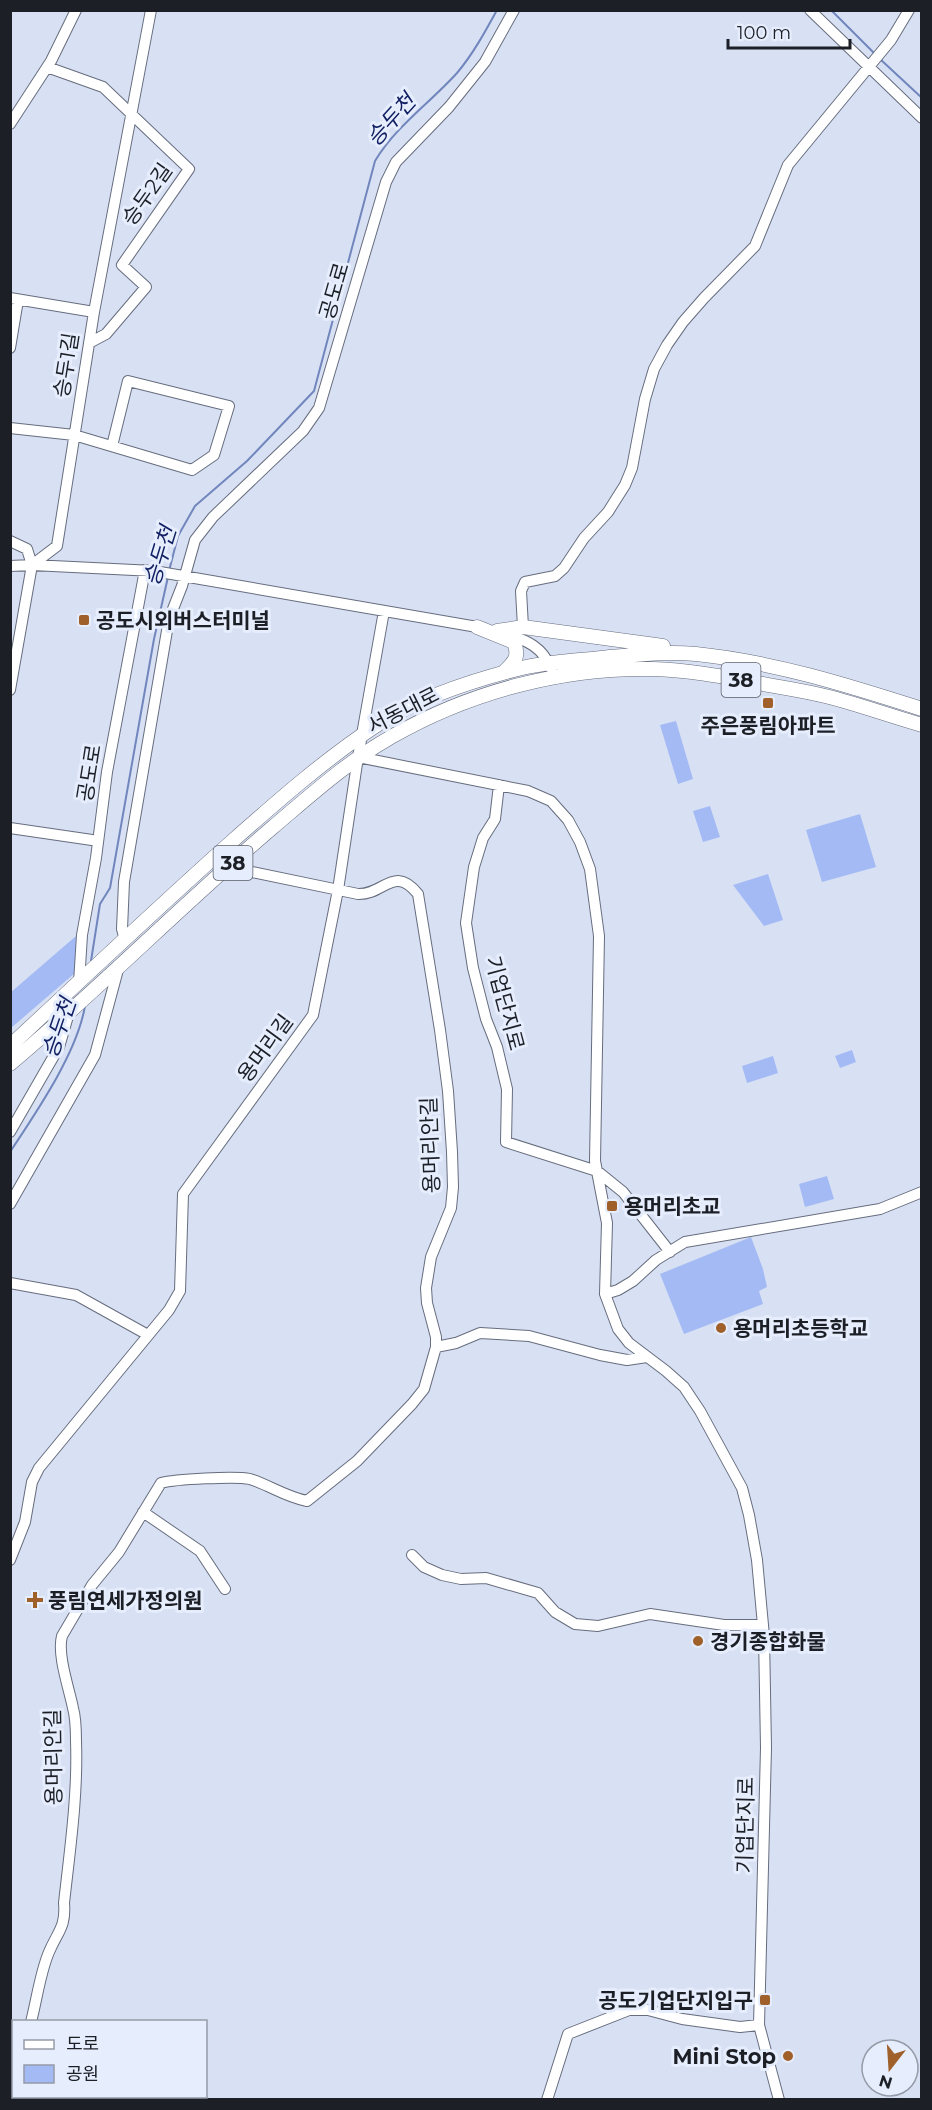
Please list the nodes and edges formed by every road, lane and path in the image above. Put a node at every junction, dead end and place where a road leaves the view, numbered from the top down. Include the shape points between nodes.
1 (76, 10) edge
2 (151, 10) edge
3 (514, 10) edge
4 (810, 10) edge
5 (909, 10) edge
6 (874, 60) junction
7 (47, 67) junction
8 (131, 112) junction
9 (921, 118) edge
10 (10, 124) edge
11 (14, 299) edge
12 (94, 312) junction
13 (89, 342) junction
14 (10, 348) edge
15 (10, 428) edge
16 (74, 435) junction
17 (112, 446) junction
18 (10, 541) edge
19 (32, 565) junction
20 (10, 566) edge
21 (149, 570) junction
22 (181, 575) junction
23 (384, 611) junction
24 (477, 627) junction
25 (523, 627) junction
26 (496, 631) junction
27 (694, 654) junction
28 (549, 664) junction
29 (502, 674) junction
30 (555, 677) junction
31 (10, 690) edge
32 (921, 709) edge
33 (921, 725) edge
34 (360, 738) junction
35 (358, 757) junction
36 (499, 785) junction
37 (10, 828) edge
38 (92, 840) dead end
39 (228, 867) junction
40 (338, 890) junction
41 (121, 944) junction
42 (115, 970) junction
43 (81, 980) junction
44 (70, 1013) junction
45 (10, 1046) edge
46 (10, 1064) edge
47 (10, 1132) edge
48 (597, 1171) junction
49 (921, 1192) edge
50 (10, 1204) edge
51 (670, 1252) junction
52 (10, 1283) edge
53 (605, 1294) junction
54 (148, 1335) junction
55 (436, 1347) junction
56 (647, 1357) junction
57 (143, 1512) junction
58 (412, 1555) dead end
59 (10, 1560) edge
60 (225, 1589) dead end
61 (763, 1625) junction
62 (32, 2020) edge
63 (759, 2025) junction
64 (547, 2100) edge
65 (780, 2100) edge

1 - 7 street
2 - 8 street
3 - 22 street, 공도로 via 485,62 396,162 386,182 319,408 303,431 213,517 195,540
4 - 6 street
5 - 6 street
6 - 9 street
6 - 25 street via 788,165 755,246 704,298 667,345 654,369 625,485 564,568 555,576 525,582 521,591
7 - 8 street, 승두2길 via 103,87
7 - 10 street
8 - 12 street
8 - 13 street, 승두2길 via 189,169 122,265 146,287 106,334
11 - 12 street, 승두1길
11 - 14 street
12 - 13 street, 승두1길
13 - 16 street, 승두1길
15 - 16 street
16 - 17 street
16 - 19 street, 승두1길 via 57,546
17 - 17 street via 192,470 214,455 229,405 128,381
18 - 19 street via 27,549
19 - 20 street
19 - 21 street
19 - 31 street
21 - 22 street
21 - 43 street, 공도로 via 107,772 82,935
22 - 23 street
22 - 41 street, 공도로 via 169,619 124,882
23 - 24 street
23 - 34 street
24 - 26 street
24 - 29 main road via 514,642 518,652
25 - 26 main road
25 - 27 main road
26 - 28 street via 528,641
27 - 28 main road, 서동대로 / 38 via 643,653
27 - 32 main road, 서동대로 / 38 via 773,666
28 - 29 main road, 서동대로 / 38
28 - 30 street
29 - 34 main road, 서동대로 / 38 via 436,696 381,722
30 - 33 main road, 서동대로 / 38 via 609,670 703,673 827,696
30 - 35 main road, 서동대로 / 38 via 469,700
34 - 35 street
34 - 41 main road, 서동대로 / 38 via 260,816
35 - 36 street, 기업단지로
35 - 39 main road, 서동대로 / 38
35 - 40 street, 용머리길
36 - 48 street, 기업단지로 via 551,801 568,820 590,868 599,936
36 - 48 street, 기업단지로 via 495,819 483,838 474,867 466,923 473,968 507,1089 506,1142
37 - 38 street
39 - 40 street, 용머리안길
39 - 42 main road, 서동대로 / 38
40 - 54 street, 용머리길 via 314,1015 183,1194 180,1291
40 - 55 street, 용머리안길 via 367,894 399,880 410,884 421,907 445,1071 452,1152 451,1208 431,1257 426,1288
41 - 43 main road, 서동대로 / 38
42 - 44 main road, 서동대로 / 38
42 - 50 street via 95,1054
43 - 45 main road, 서동대로 / 38
44 - 46 main road, 서동대로 / 38
44 - 47 street via 59,1047
48 - 51 street via 622,1192
48 - 53 street, 기업단지로 via 607,1223
49 - 51 street via 880,1209 685,1242
51 - 53 street via 633,1281
52 - 54 street via 76,1295
53 - 56 street, 기업단지로 via 618,1329
54 - 59 street, 용머리길 via 39,1468
55 - 56 street via 480,1333 529,1336 627,1360
55 - 57 street, 용머리안길 via 424,1389 412,1404 357,1461 306,1501 248,1479 173,1480 161,1483
56 - 61 street, 기업단지로 via 684,1388 742,1488 757,1560
57 - 60 street via 200,1551
57 - 62 street, 용머리안길 via 92,1586 60,1642 74,1712 73,1813 65,1917 49,1952
58 - 61 street via 424,1567 442,1575 486,1578 538,1593 555,1612 575,1624 598,1626 650,1614 724,1625
61 - 63 street, 기업단지로 via 766,1748
63 - 64 street via 740,2027 629,2010 568,2034
63 - 65 street, 기업단지로

